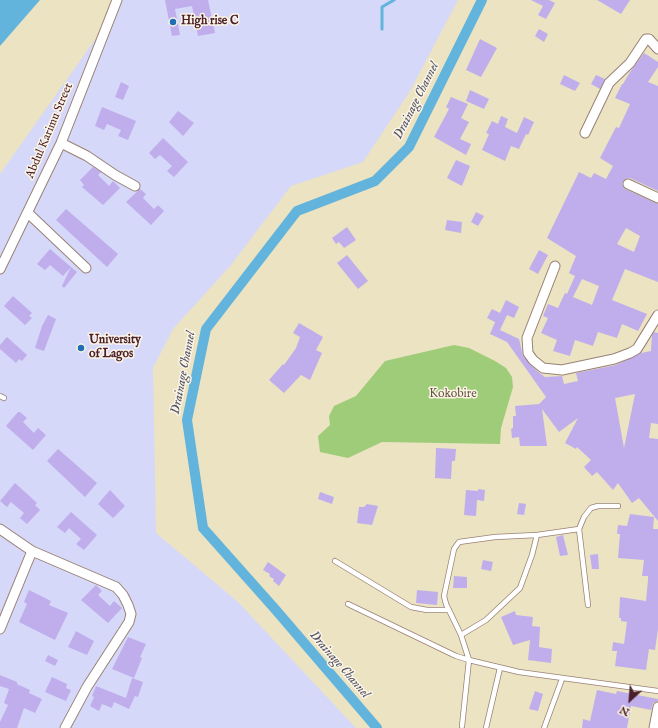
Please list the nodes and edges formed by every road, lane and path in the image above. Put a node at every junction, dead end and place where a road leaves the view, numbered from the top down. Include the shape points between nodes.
1 (117, 0) edge
2 (658, 49) edge
3 (586, 133) dead end
4 (61, 143) junction
5 (628, 184) dead end
6 (135, 186) dead end
7 (658, 198) edge
8 (28, 212) junction
9 (555, 266) dead end
10 (86, 268) dead end
11 (0, 269) edge
12 (658, 315) edge
13 (618, 506) dead end
14 (0, 529) edge
15 (579, 529) junction
16 (537, 535) junction
17 (32, 551) junction
18 (336, 561) dead end
19 (348, 604) dead end
20 (588, 605) dead end
21 (449, 610) junction
22 (0, 629) edge
23 (461, 635) junction
24 (469, 660) junction
25 (500, 668) junction
26 (562, 679) junction
27 (658, 691) edge
28 (658, 707) edge
29 (462, 726) dead end
30 (65, 728) edge
31 (486, 728) edge
32 (544, 728) edge
33 (654, 728) edge

1 - 4 street, Abdul Karimu Street
2 - 3 street via 646,39 630,63 609,83
4 - 6 street
4 - 8 street, Abdul Karimu Street
5 - 7 street
8 - 10 street
8 - 11 street, Abdul Karimu Street
9 - 12 street via 527,338 528,353 543,368 562,370 630,353 637,349
13 - 15 lane via 591,508
14 - 17 street
15 - 16 lane
15 - 20 lane
16 - 21 lane via 458,542 454,549 444,596
16 - 23 lane via 520,588 486,620
17 - 22 street
17 - 30 street via 116,587 123,595 131,614 124,631 87,687
18 - 21 lane via 411,606 427,610
19 - 24 lane
21 - 23 lane
23 - 24 lane
24 - 25 lane
24 - 29 lane
25 - 26 lane
25 - 31 lane
26 - 27 lane
26 - 32 lane
28 - 33 street

